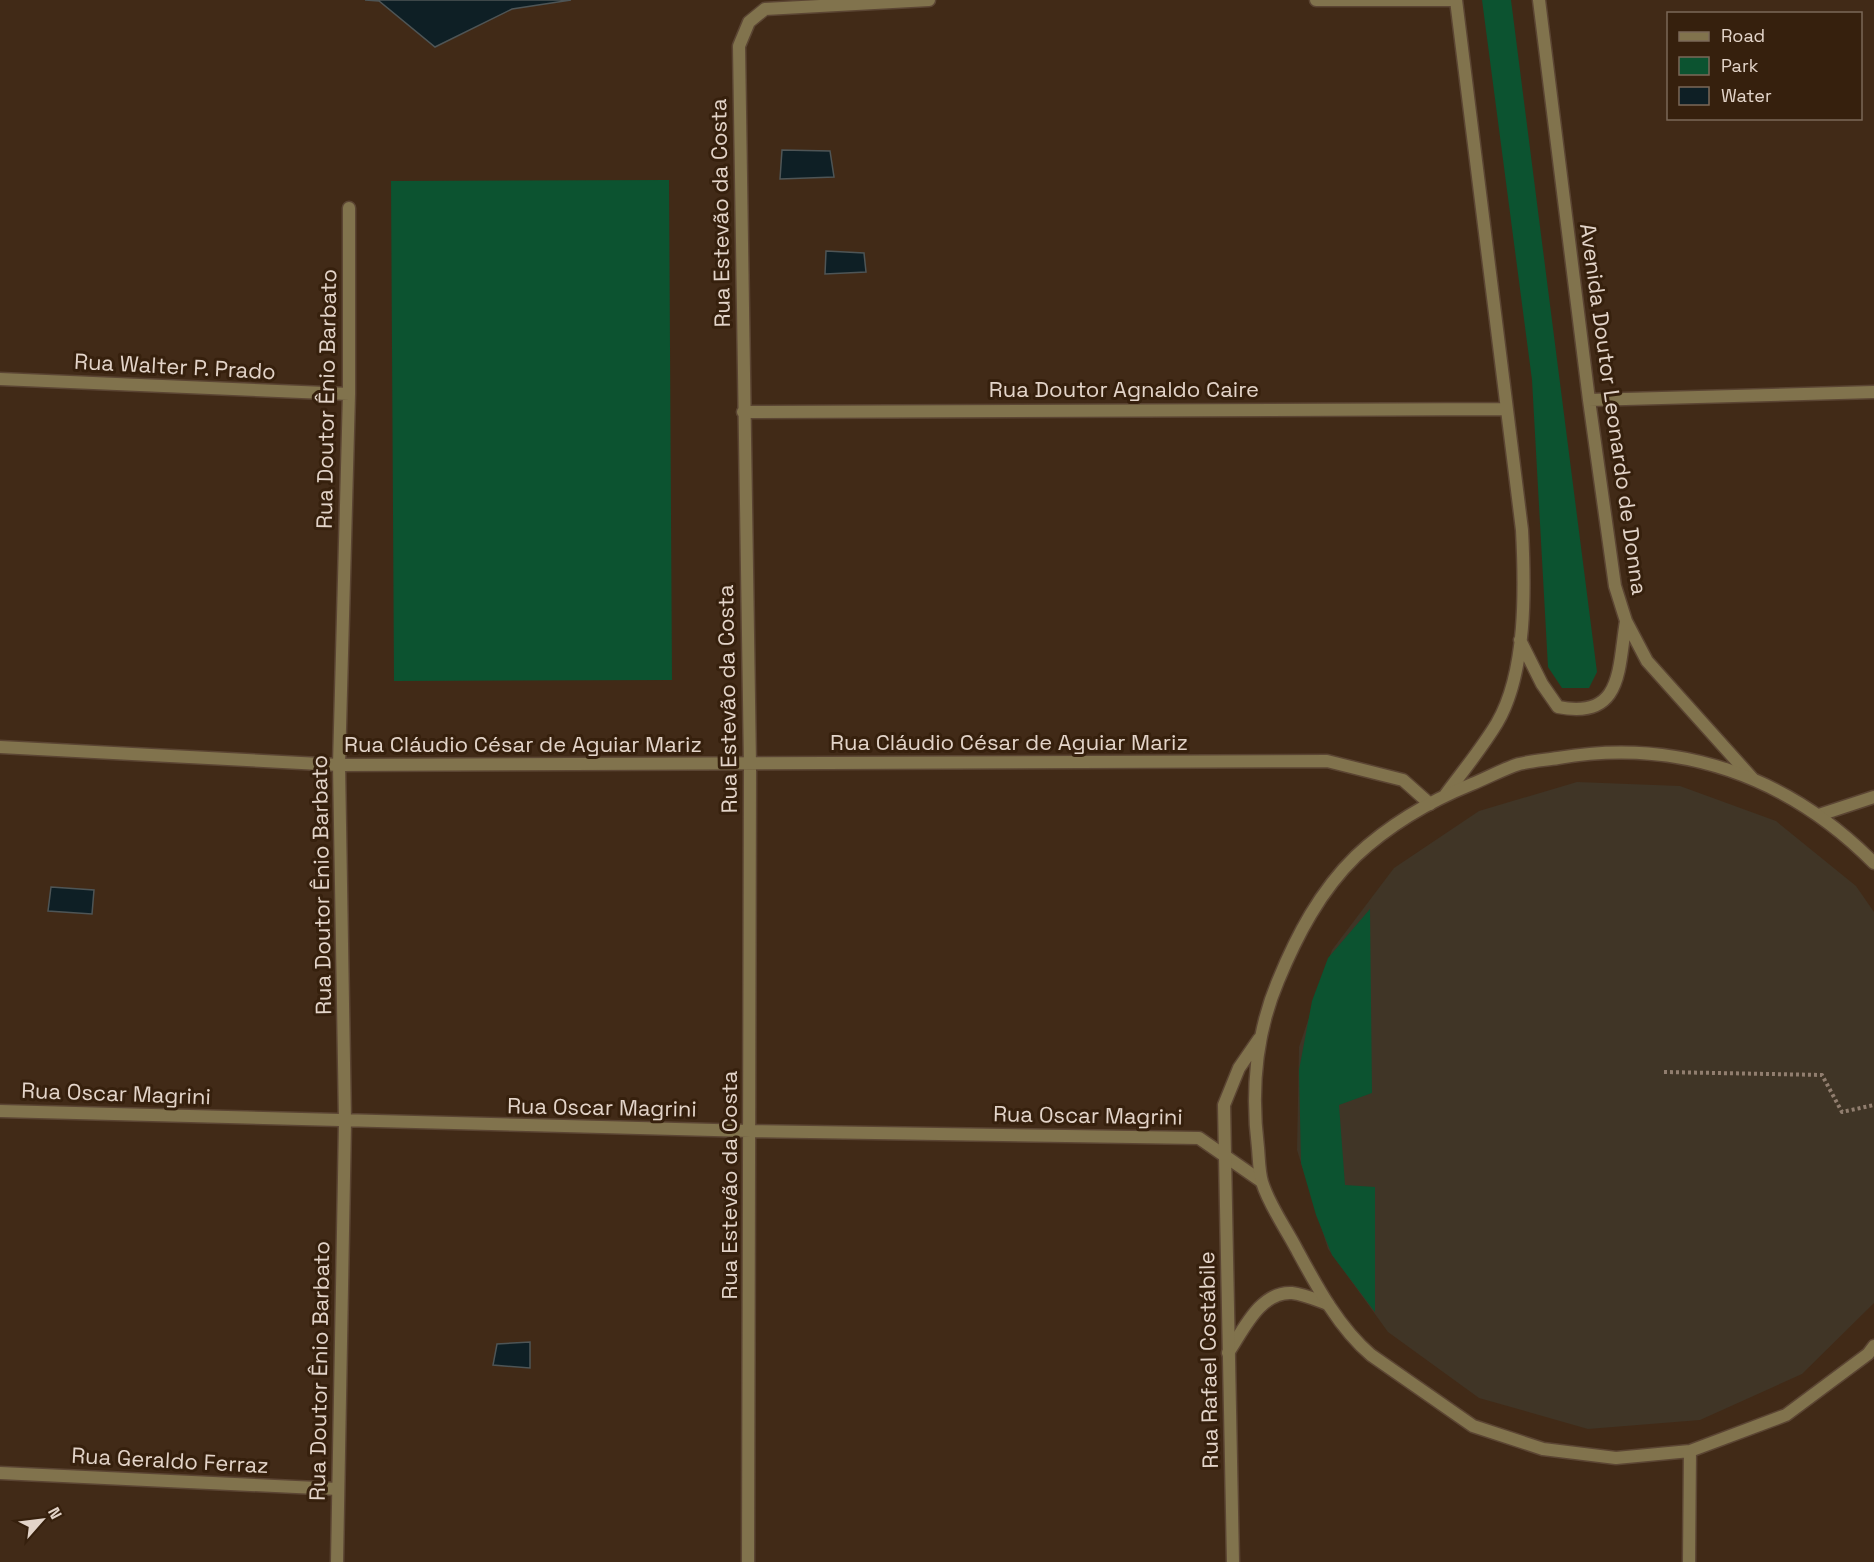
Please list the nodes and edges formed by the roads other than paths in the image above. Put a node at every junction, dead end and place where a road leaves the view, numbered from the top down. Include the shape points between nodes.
1 (929, 0) edge
2 (1316, 0) edge
3 (1456, 0) edge
4 (1539, 0) edge
5 (349, 208) dead end
6 (0, 379) edge
7 (1874, 392) edge
8 (349, 394) junction
9 (1589, 400) junction
10 (1505, 409) junction
11 (743, 412) junction
12 (1626, 621) junction
13 (1520, 640) junction
14 (0, 747) edge
15 (339, 765) junction
16 (750, 765) junction
17 (1752, 778) junction
18 (1446, 794) junction
19 (1874, 797) edge
20 (1430, 804) junction
21 (1819, 815) junction
22 (1874, 863) edge
23 (1260, 1038) junction
24 (0, 1111) edge
25 (345, 1122) junction
26 (751, 1131) junction
27 (1225, 1157) junction
28 (1261, 1181) junction
29 (1328, 1304) junction
30 (1874, 1347) edge
31 (1228, 1353) junction
32 (1690, 1451) junction
33 (0, 1473) edge
34 (339, 1489) junction
35 (337, 1562) edge
36 (748, 1562) edge
37 (1233, 1562) edge
38 (1689, 1562) edge

1 - 11 street, Rua Estevão da Costa via 765,9 744,30 739,46
2 - 3 street
3 - 10 street
4 - 9 street, Avenida Doutor Leonardo de Donna
5 - 8 street, Rua Doutor Ênio Barbato
6 - 8 street, Rua Walter P. Prado
7 - 9 street
8 - 15 street, Rua Doutor Ênio Barbato
9 - 12 street, Avenida Doutor Leonardo de Donna via 1615,586
10 - 11 street, Rua Doutor Agnaldo Caire
10 - 13 street via 1522,530 1525,590
11 - 16 street, Rua Estevão da Costa
12 - 13 street via 1615,688 1601,704 1580,711 1558,706
12 - 17 street, Avenida Doutor Leonardo de Donna via 1647,661
13 - 18 street via 1513,680 1498,722
14 - 15 street, Rua Cláudio César de Aguiar Mariz
15 - 16 street, Rua Cláudio César de Aguiar Mariz
15 - 25 street, Rua Doutor Ênio Barbato
16 - 20 street, Rua Cláudio César de Aguiar Mariz via 1327,761 1403,780
16 - 26 street, Rua Estevão da Costa
17 - 18 street via 1677,756 1597,751 1520,764
17 - 21 street
18 - 20 street
19 - 21 street
20 - 23 street via 1390,828 1356,857 1313,909 1275,989
21 - 22 street
23 - 27 street, Rua Rafael Costábile via 1239,1068 1224,1104
23 - 28 street via 1255,1124
24 - 25 street, Rua Oscar Magrini
25 - 26 street, Rua Oscar Magrini
25 - 34 street, Rua Doutor Ênio Barbato
26 - 27 street, Rua Oscar Magrini via 1199,1138
26 - 36 street, Rua Estevão da Costa
27 - 28 street, Rua Oscar Magrini
27 - 31 street, Rua Rafael Costábile
28 - 29 street
29 - 31 street via 1293,1293 1274,1297 1258,1309
29 - 32 street via 1371,1355 1473,1425 1543,1449 1616,1458
30 - 32 street via 1786,1416
31 - 37 street, Rua Rafael Costábile
32 - 38 street
33 - 34 street, Rua Geraldo Ferraz
34 - 35 street, Rua Doutor Ênio Barbato

